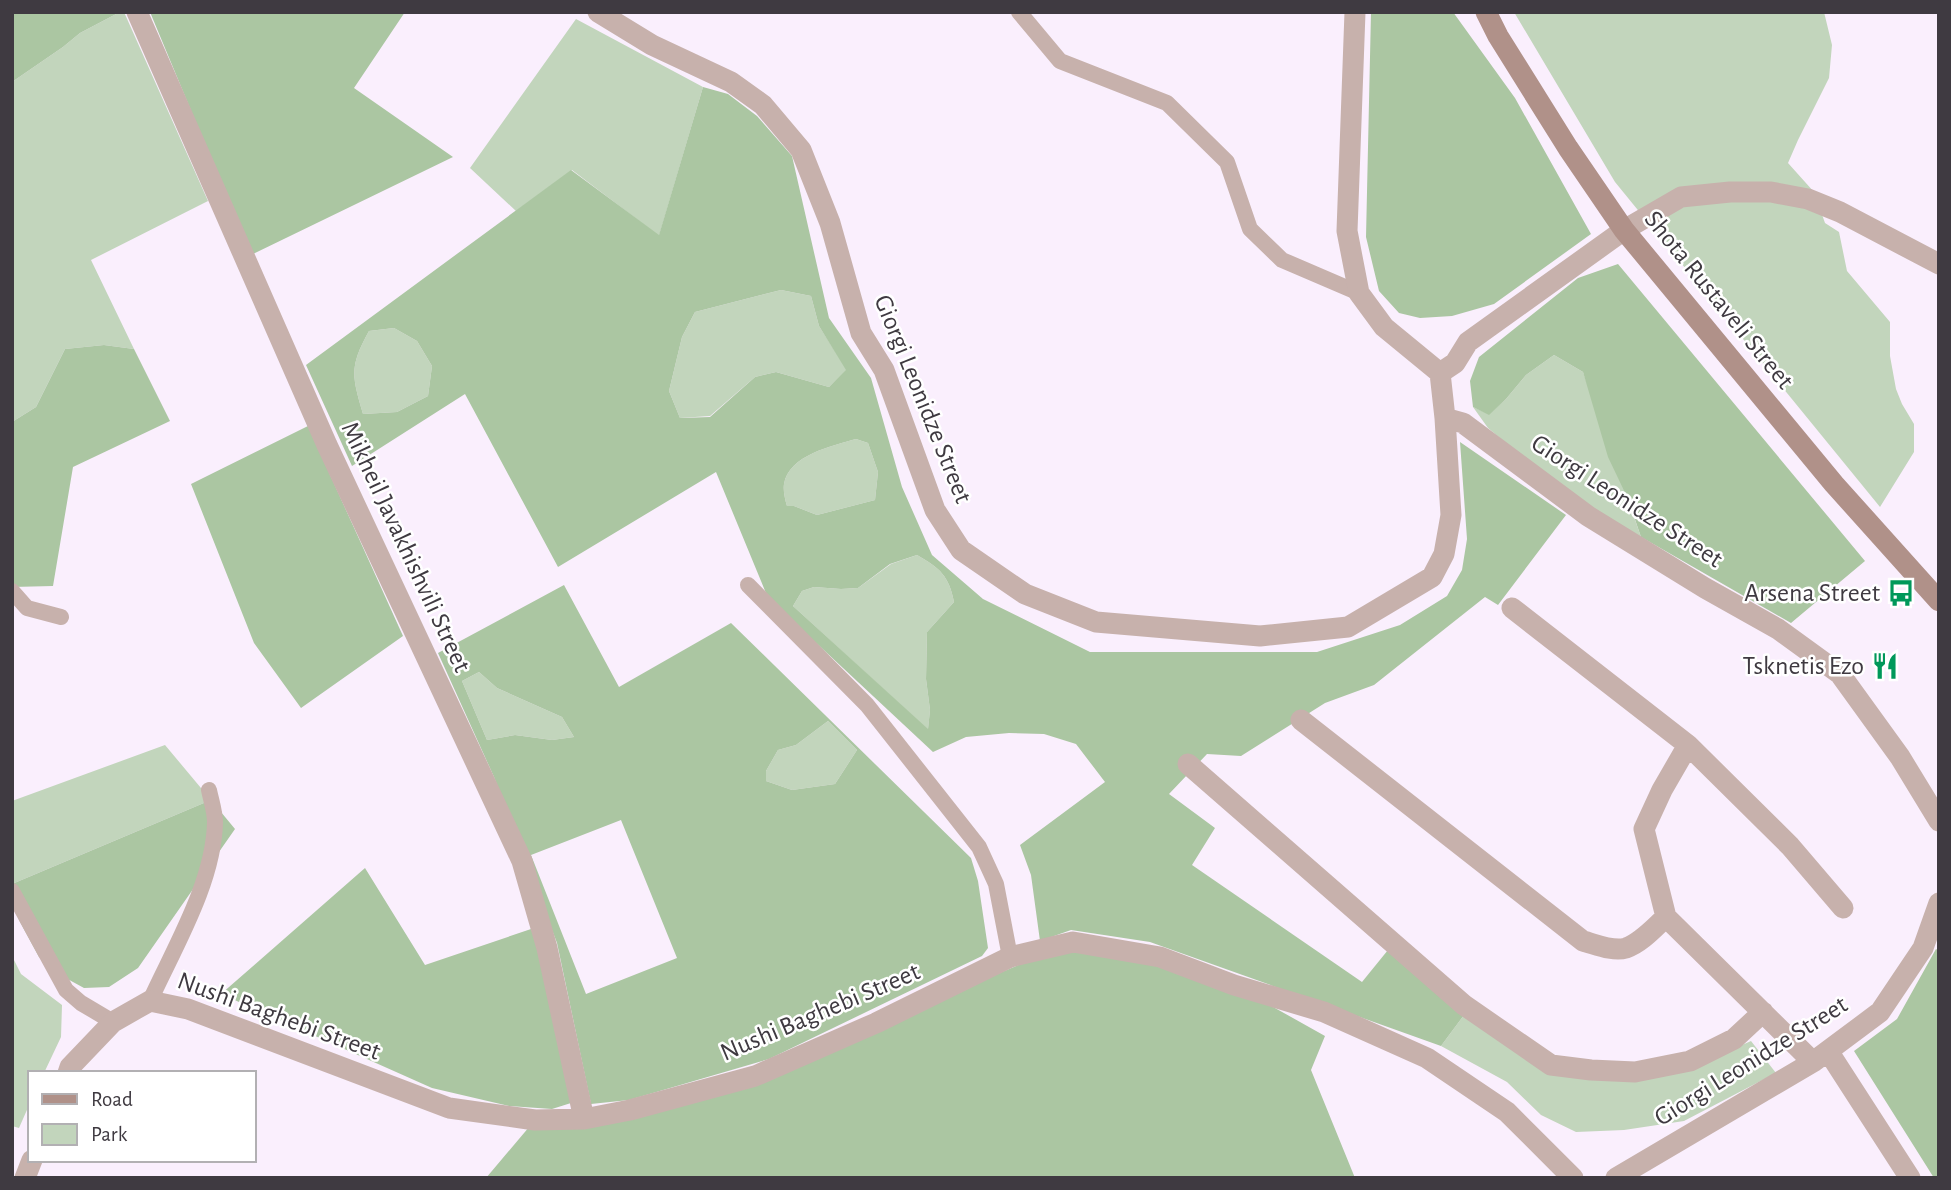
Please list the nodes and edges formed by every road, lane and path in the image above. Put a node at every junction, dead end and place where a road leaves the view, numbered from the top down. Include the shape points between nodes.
1 (137, 12) edge
2 (598, 12) edge
3 (1019, 12) edge
4 (1355, 12) edge
5 (1486, 12) edge
6 (1624, 230) junction
7 (1939, 264) edge
8 (1359, 293) junction
9 (1440, 373) junction
10 (1445, 418) junction
11 (748, 585) dead end
12 (12, 591) edge
13 (1939, 601) edge
14 (1511, 608) dead end
15 (61, 617) dead end
16 (1301, 720) dead end
17 (1688, 745) junction
18 (1188, 764) dead end
19 (209, 790) dead end
20 (1939, 821) edge
21 (12, 891) edge
22 (1939, 903) edge
23 (1843, 908) dead end
24 (1666, 917) junction
25 (1010, 957) junction
26 (150, 1001) junction
27 (1763, 1012) junction
28 (113, 1022) junction
29 (1821, 1056) junction
30 (69, 1071) edge
31 (584, 1119) junction
32 (1573, 1178) edge
33 (1616, 1178) edge
34 (1910, 1178) edge

1 - 31 street, Mikheil Javakhishvili Street via 327,445 522,861 547,948
2 - 10 street, Giorgi Leonidze Street via 652,45 731,82 763,105 801,150 830,223 861,333 884,370 935,510 961,550 1026,594 1096,622 1260,636 1348,627 1432,577 1444,554 1451,515
3 - 8 lane via 1060,61 1167,103 1227,162 1250,229 1282,260
4 - 8 street via 1347,232
5 - 6 main road, Shota Rustaveli Street via 1567,148
6 - 7 street via 1681,197 1771,192 1808,199 1840,212
6 - 9 street via 1468,342 1455,363
6 - 13 main road, Shota Rustaveli Street via 1834,484
8 - 9 street via 1384,327
9 - 10 street, Giorgi Leonidze Street
10 - 20 street, Giorgi Leonidze Street via 1464,423 1588,516 1778,629 1840,674
11 - 25 lane via 867,705 979,847 996,884
12 - 15 lane via 27,608
14 - 17 street
16 - 24 street via 1583,941 1626,948
17 - 23 street via 1790,846
17 - 24 street via 1644,829
18 - 27 street via 1464,1005 1551,1065 1635,1072 1690,1061 1734,1039
19 - 26 lane via 215,820 201,890
21 - 28 lane via 66,990
22 - 29 street, Giorgi Leonidze Street via 1923,948 1880,1012
24 - 27 street
25 - 31 street, Nushi Baghebi Street via 755,1076
25 - 32 street, Nushi Baghebi Street via 1073,942 1160,957 1324,1012 1427,1058 1507,1112
26 - 28 street, Nushi Baghebi Street
26 - 31 street, Nushi Baghebi Street via 188,1009 449,1108 535,1120
27 - 29 street
28 - 30 street, Nushi Baghebi Street
29 - 33 street, Giorgi Leonidze Street
29 - 34 street

